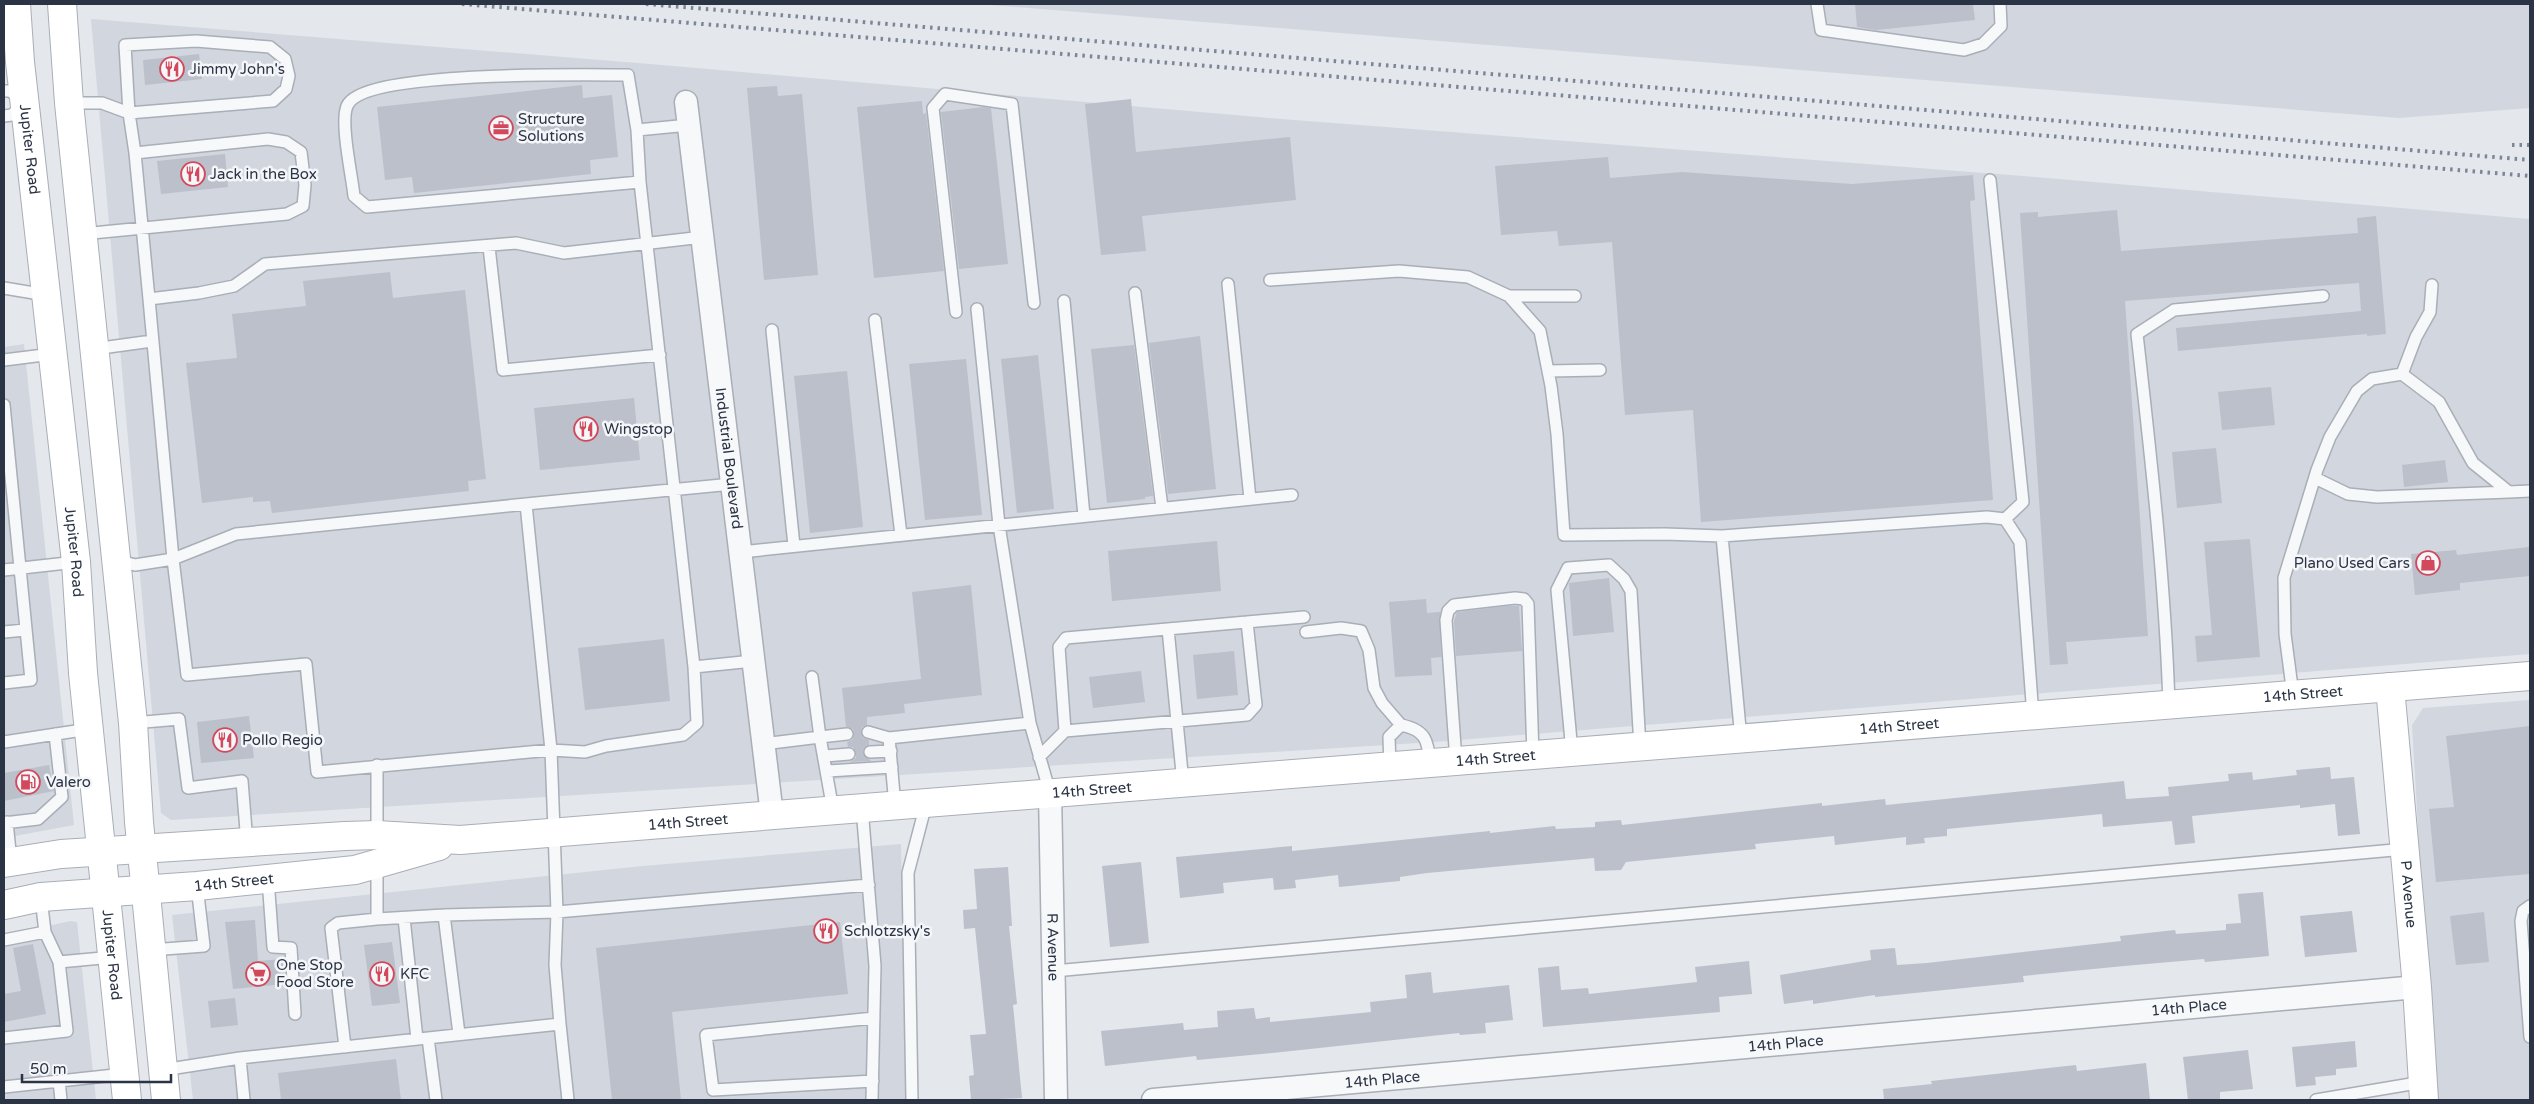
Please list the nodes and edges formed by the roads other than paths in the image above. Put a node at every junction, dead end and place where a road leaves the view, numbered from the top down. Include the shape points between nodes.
1 (16, 4) edge
2 (62, 4) edge
3 (1817, 4) edge
4 (2000, 4) edge
5 (686, 102) dead end
6 (11, 103) edge
7 (69, 104) junction
8 (129, 113) junction
9 (689, 125) junction
10 (637, 130) junction
11 (135, 153) junction
12 (1990, 180) dead end
13 (640, 182) junction
14 (142, 228) junction
15 (82, 234) junction
16 (703, 237) junction
17 (649, 245) junction
18 (489, 247) junction
19 (1270, 280) dead end
20 (1228, 284) dead end
21 (2432, 285) dead end
22 (4, 288) edge
23 (1135, 293) dead end
24 (46, 295) junction
25 (1509, 296) junction
26 (1575, 296) dead end
27 (2323, 296) dead end
28 (149, 299) junction
29 (1064, 301) dead end
30 (1034, 303) dead end
31 (977, 309) dead end
32 (956, 312) dead end
33 (874, 320) dead end
34 (772, 330) dead end
35 (152, 341) junction
36 (94, 349) junction
37 (52, 354) junction
38 (660, 355) junction
39 (4, 360) edge
40 (1600, 370) dead end
41 (1548, 371) junction
42 (2402, 374) junction
43 (4, 404) edge
44 (2315, 478) junction
45 (732, 484) junction
46 (673, 490) junction
47 (2530, 491) edge
48 (2509, 492) junction
49 (1292, 495) dead end
50 (1250, 499) junction
51 (526, 504) junction
52 (1162, 508) junction
53 (9, 515) edge
54 (1084, 516) junction
55 (2005, 519) junction
56 (1000, 525) junction
57 (901, 535) junction
58 (1722, 536) junction
59 (794, 546) junction
60 (741, 552) junction
61 (173, 559) junction
62 (115, 560) junction
63 (76, 562) junction
64 (19, 568) junction
65 (4, 570) edge
66 (1304, 617) dead end
67 (1247, 622) junction
68 (1168, 629) junction
69 (26, 630) junction
70 (4, 632) edge
71 (1306, 632) dead end
72 (753, 661) junction
73 (694, 667) junction
74 (2530, 676) edge
75 (812, 678) dead end
76 (4, 683) edge
77 (2390, 687) junction
78 (2293, 695) junction
79 (2169, 705) junction
80 (2033, 716) junction
81 (1179, 721) junction
82 (133, 723) junction
83 (1030, 724) junction
84 (1401, 725) junction
85 (89, 729) junction
86 (1065, 731) junction
87 (868, 732) dead end
88 (55, 734) junction
89 (847, 734) dead end
90 (820, 737) junction
91 (889, 738) junction
92 (1741, 738) junction
93 (4, 742) edge
94 (763, 744) junction
95 (1640, 747) junction
96 (551, 750) junction
97 (890, 751) junction
98 (870, 752) dead end
99 (1572, 752) junction
100 (849, 754) dead end
101 (1533, 755) junction
102 (825, 756) junction
103 (1039, 757) junction
104 (1456, 761) junction
105 (1430, 763) junction
106 (377, 765) junction
107 (892, 766) junction
108 (1390, 766) junction
109 (828, 771) junction
110 (1183, 783) junction
111 (1050, 793) junction
112 (926, 803) junction
113 (895, 806) junction
114 (862, 808) junction
115 (833, 810) junction
116 (772, 815) junction
117 (5, 823) edge
118 (553, 833) junction
119 (247, 843) junction
120 (142, 849) junction
121 (2405, 849) junction
122 (377, 850) junction
123 (102, 852) junction
124 (8, 862) edge
125 (268, 878) junction
126 (869, 885) junction
127 (197, 886) junction
128 (146, 888) junction
129 (106, 892) junction
130 (41, 897) junction
131 (4, 905) edge
132 (2530, 906) edge
133 (557, 912) junction
134 (444, 915) junction
135 (404, 918) junction
136 (377, 919) junction
137 (45, 932) junction
138 (4, 940) edge
139 (151, 950) junction
140 (113, 957) junction
141 (59, 962) junction
142 (1054, 971) junction
143 (2417, 987) junction
144 (295, 1014) dead end
145 (874, 1018) junction
146 (560, 1024) junction
147 (459, 1034) junction
148 (2530, 1037) edge
149 (4, 1038) edge
150 (423, 1038) junction
151 (345, 1047) junction
152 (240, 1058) junction
153 (163, 1070) junction
154 (59, 1081) junction
155 (873, 1081) junction
156 (4, 1087) edge
157 (126, 1087) edge
158 (2423, 1091) edge
159 (61, 1100) edge
160 (166, 1100) edge
161 (244, 1100) edge
162 (436, 1100) edge
163 (568, 1100) edge
164 (872, 1100) edge
165 (912, 1100) edge
166 (1056, 1100) edge
167 (1153, 1100) edge
168 (2316, 1100) edge

1 - 6 main road, Jupiter Road
2 - 7 main road
3 - 4 lane via 1821,30 1964,50 1983,44 2001,26
5 - 9 street, Industrial Boulevard
6 - 7 main road
6 - 24 main road, Jupiter Road
7 - 8 lane via 102,103
7 - 15 main road
8 - 8 lane via 273,101 286,89 289,76 285,58 270,46 196,41 126,46
8 - 11 lane
9 - 10 lane
9 - 16 street, Industrial Boulevard
10 - 13 lane
10 - 13 lane via 628,75 439,78 361,92 347,104 344,120 354,196 367,207
11 - 14 lane
11 - 14 lane via 268,139 286,142 300,152 305,185 303,206 287,214
12 - 55 lane via 2023,502
13 - 17 lane
14 - 15 lane
14 - 28 lane
15 - 36 main road
16 - 17 lane
16 - 45 street, Industrial Boulevard
17 - 18 lane via 564,253 516,243
17 - 38 lane
18 - 28 lane via 266,264 234,286
18 - 38 lane via 503,370
19 - 25 lane via 1399,271 1468,277
20 - 50 lane
21 - 42 lane via 2430,312
22 - 24 lane
23 - 52 lane
24 - 37 main road, Jupiter Road
25 - 26 lane
25 - 41 lane via 1540,331
27 - 79 lane via 2174,310 2136,334 2157,510
28 - 35 lane
29 - 54 lane
30 - 32 lane via 1012,104 946,94 933,108
31 - 56 lane
33 - 57 lane
34 - 59 lane
35 - 36 lane
35 - 61 lane
36 - 37 main road
36 - 62 main road
37 - 39 lane
37 - 63 main road, Jupiter Road
38 - 46 lane
40 - 41 lane
41 - 58 lane via 1557,434 1564,536
42 - 44 lane via 2372,379 2357,391 2330,437
42 - 48 lane via 2439,402 2473,463
43 - 53 lane
44 - 48 lane via 2348,494 2377,497
44 - 78 lane via 2284,578 2285,634
45 - 46 lane
45 - 60 street, Industrial Boulevard
46 - 51 lane
46 - 73 lane
47 - 48 lane
49 - 50 lane
50 - 52 lane
51 - 61 lane via 236,534
51 - 96 lane
52 - 54 lane
53 - 64 lane
54 - 56 lane
55 - 58 lane via 1987,517
55 - 80 lane via 2020,542
56 - 57 lane
56 - 83 lane
57 - 59 lane
58 - 92 lane
59 - 60 lane
60 - 72 street, Industrial Boulevard
61 - 62 lane via 135,565
61 - 106 lane via 187,675 306,664 317,772
62 - 63 main road
62 - 82 main road
63 - 64 lane
63 - 85 main road, Jupiter Road
64 - 65 lane
64 - 69 lane
66 - 67 lane
67 - 68 lane
67 - 81 lane via 1256,705 1247,715
68 - 81 lane
68 - 86 lane via 1066,638 1059,647
69 - 70 lane
69 - 76 lane via 31,680
71 - 84 lane via 1341,628 1361,631 1369,650 1374,688
72 - 73 lane
72 - 94 street, Industrial Boulevard
73 - 96 lane via 696,723 683,735 585,752
74 - 77 main road, 14th Street
75 - 90 lane
77 - 78 main road, 14th Street
77 - 121 main road, P Avenue
78 - 79 main road, 14th Street
79 - 80 main road, 14th Street
80 - 92 main road, 14th Street
81 - 86 lane
81 - 110 lane
82 - 119 lane via 179,719 188,788 242,781
82 - 120 main road
83 - 91 lane
83 - 103 lane
84 - 105 lane via 1422,733 1428,744
84 - 108 lane via 1389,737
85 - 88 lane
85 - 123 main road, Jupiter Road
86 - 103 lane
87 - 91 lane
88 - 93 lane
88 - 117 lane via 62,797 38,819
89 - 90 lane
90 - 94 lane
90 - 102 lane
91 - 97 lane
92 - 95 main road, 14th Street
94 - 116 street, Industrial Boulevard
95 - 99 main road, 14th Street
95 - 99 lane via 1631,591 1609,565 1568,568 1557,590
96 - 106 lane
96 - 118 lane
97 - 98 lane
97 - 107 lane
99 - 101 main road, 14th Street
100 - 102 lane
101 - 104 main road, 14th Street
101 - 104 lane via 1528,604 1524,599 1515,598 1454,605 1448,611
102 - 109 lane
103 - 111 lane
104 - 105 main road, 14th Street
105 - 108 main road, 14th Street
106 - 122 lane
107 - 109 lane
107 - 113 lane
108 - 110 main road, 14th Street
109 - 115 lane
110 - 111 main road, 14th Street
111 - 112 main road, 14th Street
111 - 142 street, R Avenue
112 - 113 main road, 14th Street
112 - 165 lane via 908,873
113 - 114 main road, 14th Street
114 - 115 main road, 14th Street
114 - 126 lane
115 - 116 main road, 14th Street
116 - 118 main road, 14th Street
117 - 124 lane
118 - 122 main road, 14th Street
118 - 133 lane
119 - 120 main road, 14th Street
119 - 122 main road, 14th Street
120 - 123 main road, 14th Street
120 - 128 main road
121 - 142 lane
121 - 143 main road, P Avenue
122 - 125 main road, 14th Street via 355,870
122 - 136 lane
123 - 124 main road, 14th Street
123 - 129 main road, Jupiter Road
125 - 127 main road, 14th Street
125 - 144 lane via 273,947 291,948
126 - 133 lane
126 - 145 lane via 876,966
127 - 128 main road, 14th Street
127 - 139 lane via 204,946
128 - 129 main road, 14th Street
128 - 139 main road
129 - 130 main road, 14th Street
129 - 140 main road, Jupiter Road
130 - 131 main road, 14th Street
130 - 137 lane
132 - 148 lane via 2523,911 2521,921
133 - 134 lane
133 - 146 lane via 555,965
134 - 135 lane
134 - 147 lane
135 - 136 lane
135 - 150 lane
136 - 151 lane via 338,923 331,928
137 - 138 lane
137 - 141 lane
139 - 153 main road
140 - 141 lane
140 - 157 main road, Jupiter Road
141 - 149 lane via 67,1031
142 - 166 street, R Avenue
143 - 158 main road, P Avenue
143 - 167 street, 14th Place
145 - 155 lane
145 - 155 lane via 706,1035 713,1090
146 - 147 lane
146 - 163 lane
147 - 150 lane
150 - 151 lane
150 - 162 lane
151 - 152 lane
152 - 153 lane
152 - 161 lane
153 - 157 main road
153 - 160 main road
154 - 156 lane
154 - 157 lane
154 - 159 lane
155 - 164 lane
158 - 168 lane

